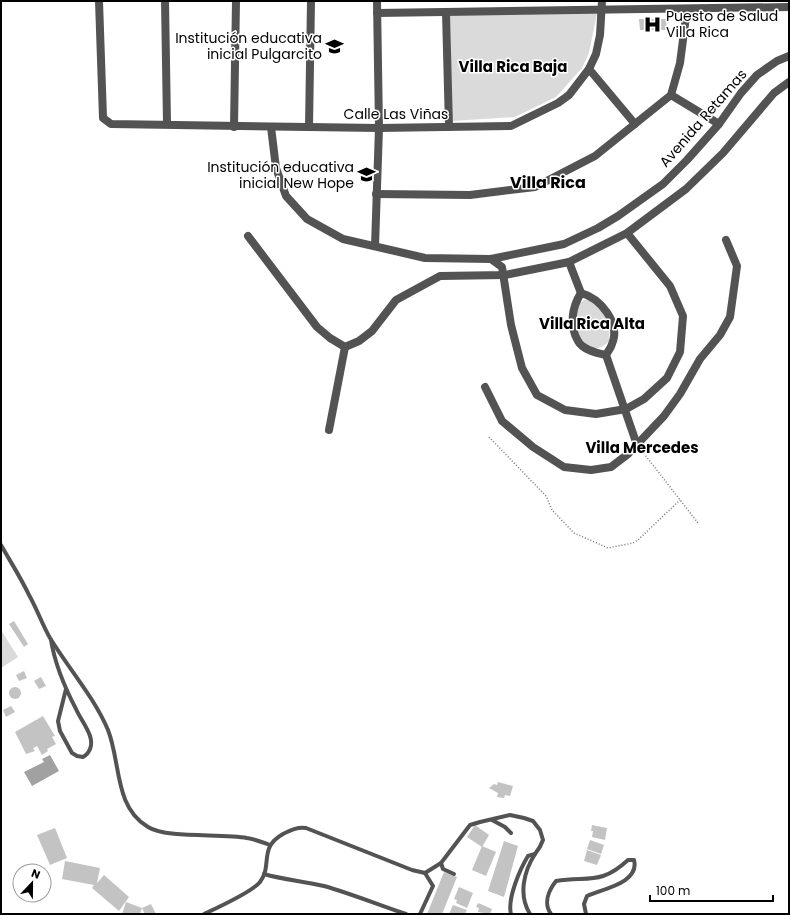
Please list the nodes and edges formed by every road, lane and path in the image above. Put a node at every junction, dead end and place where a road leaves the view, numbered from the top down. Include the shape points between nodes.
1 (98, 1) edge
2 (165, 1) edge
3 (236, 1) edge
4 (311, 1) edge
5 (377, 1) edge
6 (602, 1) edge
7 (789, 7) edge
8 (687, 9) junction
9 (602, 10) junction
10 (377, 13) junction
11 (446, 13) junction
12 (789, 56) edge
13 (589, 69) junction
14 (789, 82) edge
15 (672, 95) junction
16 (167, 124) junction
17 (635, 124) junction
18 (719, 124) junction
19 (234, 127) junction
20 (271, 127) junction
21 (308, 127) junction
22 (449, 127) junction
23 (379, 128) junction
24 (376, 194) junction
25 (627, 233) junction
26 (248, 236) dead end
27 (726, 240) dead end
28 (375, 246) junction
29 (491, 259) junction
30 (570, 262) junction
31 (505, 275) junction
32 (581, 293) junction
33 (345, 347) junction
34 (606, 355) junction
35 (485, 388) dead end
36 (626, 409) junction
37 (329, 430) dead end
38 (489, 437) dead end
39 (637, 445) junction
40 (680, 500) junction
41 (698, 523) dead end
42 (1, 545) edge
43 (50, 638) junction
44 (66, 689) junction
45 (491, 819) junction
46 (510, 833) dead end
47 (270, 844) junction
48 (536, 853) junction
49 (441, 863) junction
50 (426, 873) junction
51 (264, 874) junction
52 (454, 874) dead end
53 (204, 914) edge
54 (406, 914) edge
55 (420, 914) edge
56 (511, 914) edge
57 (530, 914) edge
58 (551, 914) edge
59 (586, 914) edge

1 - 16 street, Calle Las Viñas via 103,118 113,124
2 - 16 street
3 - 19 street
4 - 21 street
5 - 10 street
6 - 9 street, Calle Las Viñas
7 - 8 street
8 - 9 street
8 - 15 street via 680,63
9 - 11 street
9 - 13 street, Calle Las Viñas via 596,54
10 - 11 street
10 - 23 street
11 - 22 street
12 - 18 street, Avenida Retamas via 757,75
13 - 17 street
13 - 22 street, Calle Las Viñas via 569,95 511,126
14 - 25 street via 774,93 723,153 686,189
15 - 17 street
15 - 18 street
16 - 19 street, Calle Las Viñas
17 - 24 street via 594,156 535,187 470,195
18 - 29 street, Avenida Retamas via 663,184 598,228 564,244
19 - 20 street, Calle Las Viñas
20 - 21 street, Calle Las Viñas
20 - 28 street, Avenida Retamas via 276,168 286,196 296,210 343,239
21 - 23 street, Calle Las Viñas
22 - 23 street, Calle Las Viñas
23 - 24 street
24 - 28 street
25 - 30 street
25 - 36 street via 670,286 683,316 680,352 667,378 644,398
26 - 33 street via 317,327
27 - 39 street via 737,266 730,317 720,335 700,359 680,394
28 - 29 street, Avenida Retamas via 426,258
29 - 31 street via 502,267
30 - 31 street
30 - 32 street
31 - 33 street via 440,276 396,300 372,331 360,341
31 - 36 street via 511,325 522,368 537,395 565,410 596,414
32 - 34 street via 600,302 613,326 613,344
32 - 34 street via 574,307 572,321 578,342 592,352
33 - 37 street
34 - 36 street
35 - 39 street via 502,421 533,447 564,467 591,470 611,467
36 - 39 street
38 - 40 path via 546,496 552,510 574,533 608,548 633,543 639,539
39 - 40 path
40 - 41 path
42 - 43 lane
43 - 44 lane via 54,662
43 - 47 lane via 86,690 108,730 119,784 128,807 137,820 150,829 166,832 247,838
44 - 44 lane via 58,721 60,731 72,753 83,757 90,749 90,737
45 - 46 lane
45 - 48 lane via 510,815 533,821 544,840
45 - 49 lane via 470,825
47 - 50 lane via 298,827 306,828 412,870
47 - 51 lane
48 - 56 lane via 528,856 524,863 514,890
48 - 57 lane via 529,866 523,888 523,899
49 - 50 lane
49 - 52 lane via 443,869
50 - 55 lane via 433,886
51 - 53 lane via 260,882 250,890
51 - 54 lane via 323,886
58 - 59 lane via 547,901 548,894 556,881 602,877 618,870 628,860 634,860 633,871 622,883 587,896 584,904

